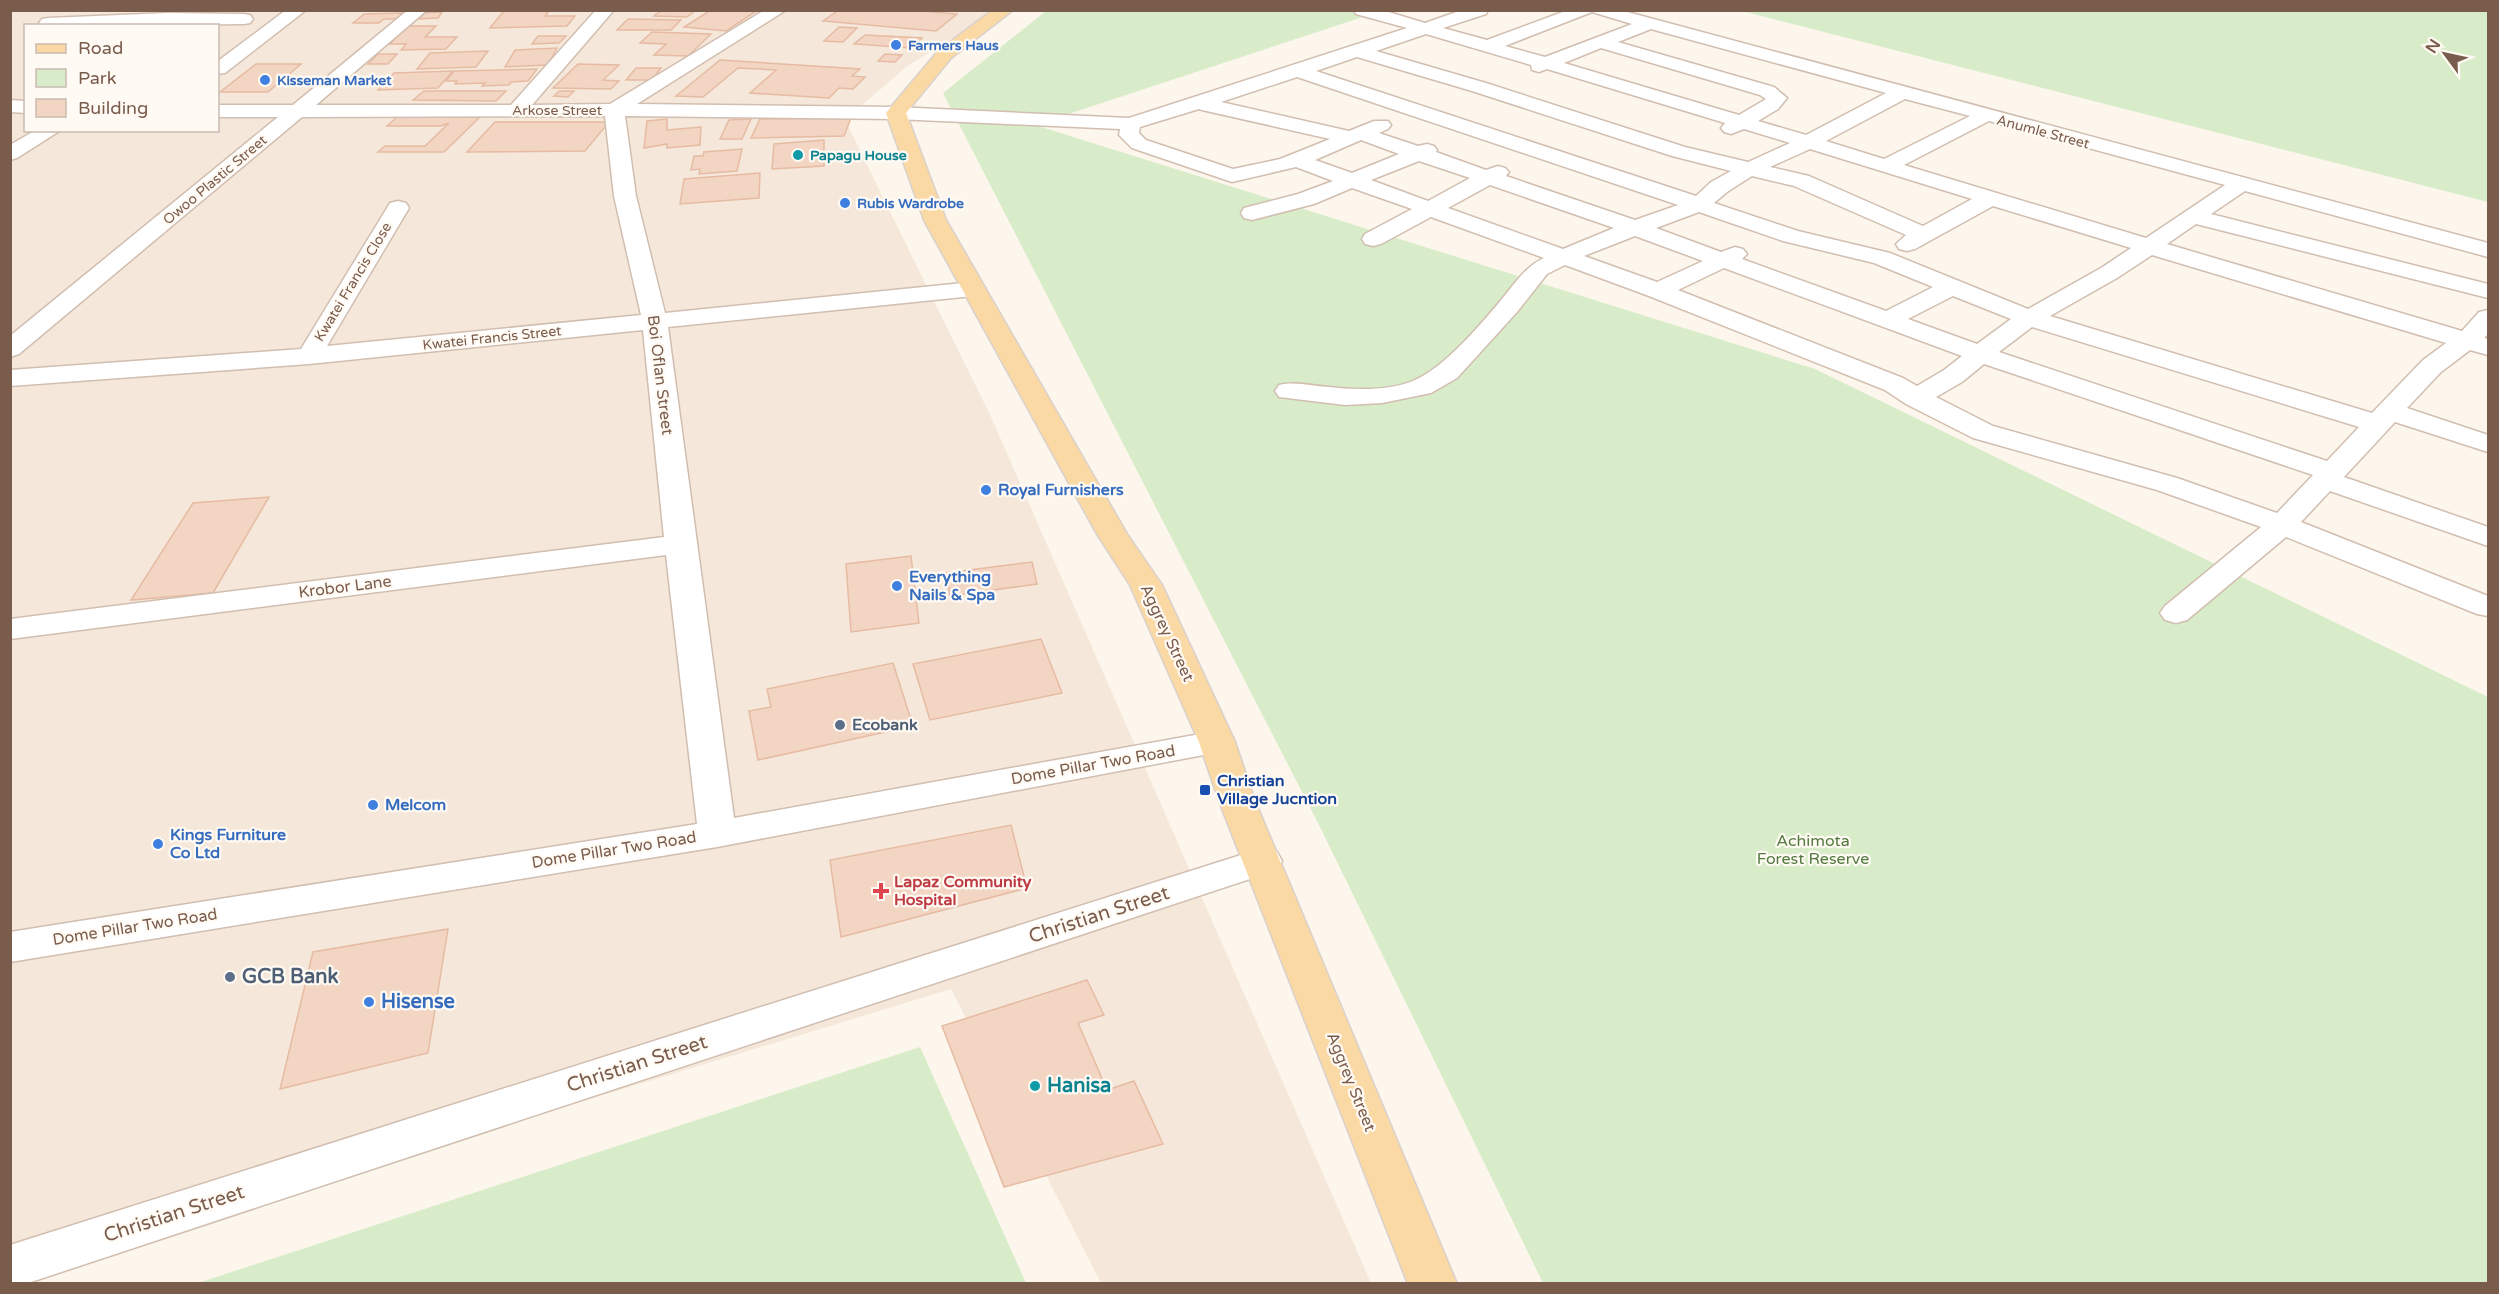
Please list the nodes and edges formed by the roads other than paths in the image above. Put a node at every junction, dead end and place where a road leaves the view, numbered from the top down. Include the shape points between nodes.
1 (221, 10) edge
2 (298, 10) edge
3 (419, 10) edge
4 (606, 10) edge
5 (778, 10) edge
6 (1005, 10) edge
7 (1362, 10) edge
8 (1480, 10) edge
9 (1585, 10) edge
10 (1599, 10) edge
11 (261, 22) junction
12 (48, 23) dead end
13 (1649, 24) junction
14 (1426, 29) junction
15 (219, 31) edge
16 (1707, 40) junction
17 (1599, 42) junction
18 (1488, 46) junction
19 (1357, 51) junction
20 (1765, 56) junction
21 (1657, 59) junction
22 (1546, 63) junction
23 (219, 68) edge
24 (1297, 71) junction
25 (1722, 77) junction
26 (1601, 79) junction
27 (1479, 87) junction
28 (1900, 93) junction
29 (1663, 98) junction
30 (1200, 103) junction
31 (517, 110) junction
32 (614, 110) junction
33 (1420, 110) junction
34 (219, 111) edge
35 (299, 111) junction
36 (896, 113) junction
37 (1985, 116) junction
38 (1743, 122) junction
39 (1130, 124) junction
40 (1589, 124) junction
41 (1479, 130) junction
42 (48, 132) edge
43 (1354, 135) junction
44 (1809, 142) junction
45 (1537, 149) junction
46 (1678, 152) junction
47 (10, 154) edge
48 (1418, 154) junction
49 (1293, 159) junction
50 (1886, 166) junction
51 (1746, 170) junction
52 (1487, 177) junction
53 (1623, 177) junction
54 (1354, 182) junction
55 (2241, 184) junction
56 (1989, 199) junction
57 (1700, 204) junction
58 (398, 208) dead end
59 (1429, 208) junction
60 (1252, 213) dead end
61 (2194, 217) junction
62 (1632, 227) junction
63 (1779, 232) junction
64 (1925, 235) junction
65 (1373, 239) dead end
66 (2150, 247) junction
67 (2488, 250) edge
68 (1565, 257) junction
69 (1882, 258) junction
70 (1723, 260) junction
71 (1954, 286) junction
72 (974, 289) junction
73 (1658, 291) junction
74 (2488, 291) edge
75 (2488, 317) edge
76 (2030, 318) junction
77 (1888, 320) junction
78 (655, 322) junction
79 (2477, 344) edge
80 (10, 349) edge
81 (1980, 354) junction
82 (309, 356) junction
83 (10, 378) edge
84 (1288, 391) dead end
85 (1915, 398) junction
86 (2384, 417) junction
87 (2488, 444) edge
88 (2330, 476) junction
89 (2282, 525) junction
90 (2488, 537) edge
91 (680, 544) junction
92 (2488, 607) edge
93 (2176, 613) dead end
94 (10, 629) edge
95 (1217, 742) junction
96 (717, 834) junction
97 (1263, 861) junction
98 (10, 948) edge
99 (10, 1267) edge
100 (1433, 1284) edge

1 - 11 street
2 - 11 street
3 - 35 street, Owoo Plastic Street
4 - 31 street
5 - 32 street
6 - 36 main road via 945,54
7 - 14 street
8 - 14 street, Arkose Street
9 - 18 street
10 - 13 street, Anumle Street
11 - 12 street via 168,18
11 - 15 street
11 - 23 street
13 - 16 street, Anumle Street
13 - 17 street
14 - 18 street
14 - 19 street, Arkose Street
16 - 20 street, Anumle Street
16 - 21 street
17 - 21 street
17 - 22 street
18 - 22 street
19 - 24 street, Arkose Street
19 - 27 street
20 - 25 street
20 - 28 street, Anumle Street
21 - 25 street
21 - 26 street
22 - 26 street
22 - 27 street
24 - 30 street, Arkose Street
24 - 33 street
25 - 29 street
25 - 38 street via 1777,98
26 - 29 street
27 - 33 street
27 - 40 street
28 - 37 street, Anumle Street
28 - 44 street
29 - 38 street
29 - 40 street
30 - 39 street, Arkose Street
30 - 43 street
31 - 32 street, Arkose Street
31 - 35 street, Arkose Street
32 - 36 street, Arkose Street
32 - 78 street, Boi Oflan Street via 625,195
33 - 41 street
33 - 43 street
34 - 35 street, Arkose Street
35 - 80 street, Owoo Plastic Street
36 - 39 street, Arkose Street
36 - 72 main road, Aggrey Street via 935,220
37 - 50 street
37 - 55 street, Anumle Street
38 - 44 street
38 - 46 street
39 - 49 street via 1129,135 1139,144 1232,176 1248,175
40 - 45 street
40 - 46 street
41 - 45 street
41 - 48 street
42 - 47 street
43 - 48 street
43 - 49 street
44 - 50 street
44 - 51 street
45 - 52 street
45 - 53 street
46 - 51 street
46 - 53 street
48 - 52 street
48 - 54 street
49 - 54 street
50 - 56 street
51 - 57 street
51 - 64 street via 1801,181
52 - 59 street
52 - 62 street
53 - 57 street
54 - 59 street
54 - 60 street via 1306,200
55 - 61 street
55 - 67 street, Anumle Street
56 - 64 street
56 - 66 street
57 - 62 street
57 - 63 street
58 - 82 street, Kwatei Francis Close
59 - 65 street
59 - 68 street
61 - 66 street via 2156,239
61 - 74 street
62 - 68 street
62 - 70 street
63 - 69 street
63 - 70 street
64 - 69 street
66 - 76 street
66 - 79 street
68 - 73 street
68 - 84 street via 1539,269 1448,372 1422,387 1345,397
69 - 71 street
70 - 73 street
70 - 77 street
71 - 76 street
71 - 77 street
72 - 78 street, Kwatei Francis Street
72 - 95 main road, Aggrey Street via 1112,534 1146,585
73 - 85 street via 1894,384
75 - 79 street
76 - 81 street
76 - 86 street
77 - 81 street
78 - 82 street, Kwatei Francis Street
78 - 91 street, Boi Oflan Street
79 - 86 street via 2448,351
81 - 85 street via 1953,376
81 - 88 street
82 - 83 street, Kwatei Francis Street
85 - 89 street via 1983,432 2148,478
86 - 87 street
86 - 88 street
88 - 89 street
88 - 90 street
89 - 92 street
89 - 93 street
91 - 94 street, Krobor Lane
91 - 96 street, Boi Oflan Street
95 - 96 street, Dome Pillar Two Road
95 - 97 main road, Aggrey Street
96 - 98 street, Dome Pillar Two Road
97 - 99 street, Christian Street
97 - 100 main road, Aggrey Street

